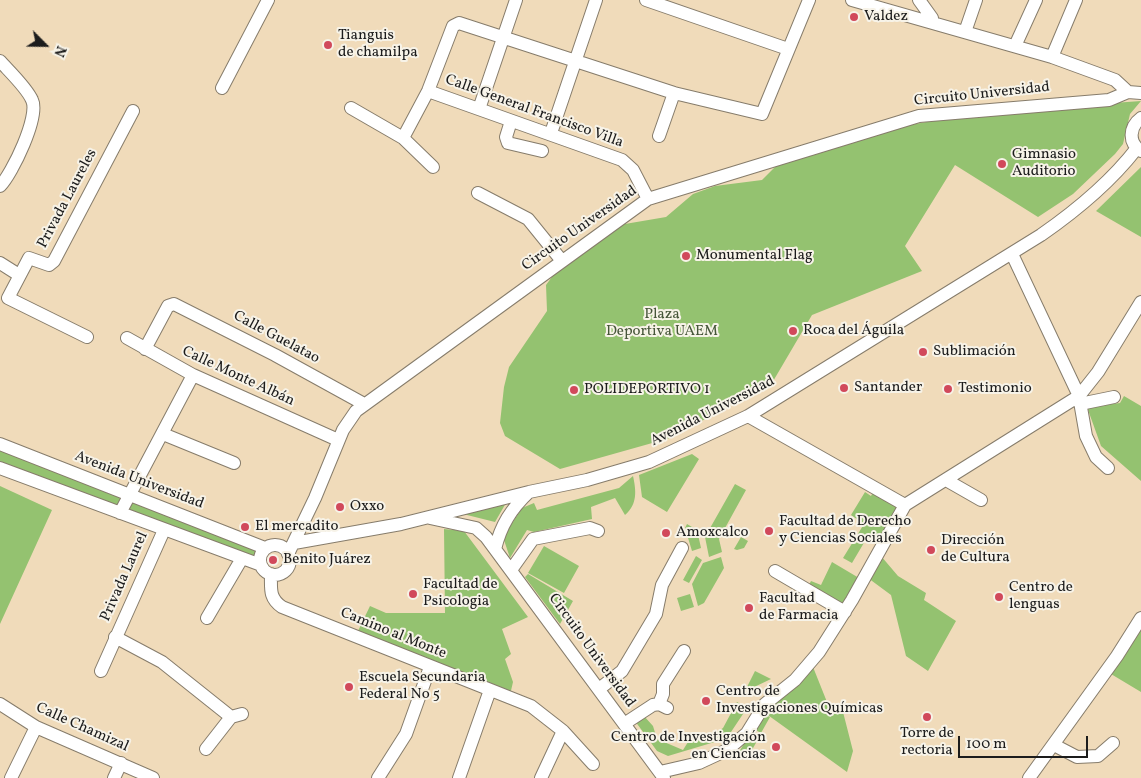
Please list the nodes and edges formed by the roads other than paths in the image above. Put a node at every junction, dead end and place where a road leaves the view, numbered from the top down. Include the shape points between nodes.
1 (268, 0) edge
2 (516, 0) edge
3 (596, 0) edge
4 (646, 0) edge
5 (809, 0) edge
6 (852, 0) edge
7 (919, 0) edge
8 (976, 0) edge
9 (1036, 0) edge
10 (1076, 0) edge
11 (932, 18) dead end
12 (964, 32) junction
13 (504, 37) junction
14 (1015, 46) junction
15 (788, 49) junction
16 (1052, 57) junction
17 (576, 60) junction
18 (0, 61) edge
19 (222, 88) dead end
20 (428, 91) junction
21 (1128, 92) junction
22 (674, 93) junction
23 (1141, 93) edge
24 (351, 108) dead end
25 (479, 109) junction
26 (133, 111) dead end
27 (1141, 118) edge
28 (511, 121) junction
29 (551, 133) junction
30 (658, 136) dead end
31 (403, 138) junction
32 (1139, 150) edge
33 (542, 151) dead end
34 (432, 167) dead end
35 (0, 186) edge
36 (478, 193) dead end
37 (648, 199) junction
38 (1012, 254) junction
39 (562, 261) junction
40 (0, 263) edge
41 (19, 275) junction
42 (1141, 302) edge
43 (87, 337) dead end
44 (127, 338) dead end
45 (145, 349) junction
46 (193, 375) junction
47 (1114, 397) dead end
48 (1079, 400) junction
49 (364, 404) junction
50 (748, 416) junction
51 (163, 434) junction
52 (338, 440) junction
53 (0, 444) edge
54 (234, 463) dead end
55 (0, 468) edge
56 (1108, 468) dead end
57 (946, 480) junction
58 (529, 492) junction
59 (130, 494) junction
60 (981, 500) dead end
61 (905, 505) junction
62 (120, 513) junction
63 (429, 517) junction
64 (164, 530) junction
65 (598, 531) dead end
66 (266, 548) junction
67 (291, 548) junction
68 (682, 548) dead end
69 (495, 549) junction
70 (241, 560) junction
71 (261, 566) junction
72 (511, 570) junction
73 (775, 571) dead end
74 (271, 574) junction
75 (845, 612) junction
76 (207, 618) dead end
77 (1141, 618) edge
78 (115, 637) junction
79 (684, 651) dead end
80 (430, 667) junction
81 (101, 671) dead end
82 (599, 689) junction
83 (490, 690) junction
84 (0, 704) edge
85 (624, 724) junction
86 (36, 727) junction
87 (563, 730) junction
88 (1113, 743) dead end
89 (1054, 745) junction
90 (206, 749) dead end
91 (121, 763) junction
92 (593, 764) dead end
93 (662, 775) edge
94 (11, 778) edge
95 (114, 778) edge
96 (153, 778) edge
97 (378, 778) edge
98 (459, 778) edge
99 (541, 778) edge
100 (1029, 778) edge

1 - 19 street
2 - 13 street
3 - 17 street
4 - 15 street
5 - 15 street
6 - 12 street
7 - 11 street
8 - 12 street
9 - 14 street
10 - 16 street
12 - 14 street
13 - 17 street
13 - 20 street via 456,23
13 - 25 street
14 - 16 street
15 - 22 street via 762,114
16 - 21 street via 1114,80
17 - 22 street
17 - 29 street
18 - 35 street via 33,100 33,110 12,169
20 - 25 street, Calle General Francisco Villa
20 - 31 street
21 - 23 street
21 - 37 street, Circuito Universidad via 1110,100 919,116
22 - 30 street
24 - 31 street
25 - 28 street, Calle General Francisco Villa
26 - 41 street, Privada Laureles via 54,261 46,265 29,258
27 - 32 street via 1132,131 1133,143
28 - 29 street, Calle General Francisco Villa
28 - 33 street via 506,137 508,143
29 - 37 street, Calle General Francisco Villa via 629,164
31 - 34 street
32 - 38 street, Avenida Universidad via 1081,206
36 - 39 street via 528,219
37 - 39 street, Circuito Universidad
38 - 48 street
38 - 50 street, Avenida Universidad
39 - 49 street, Circuito Universidad
40 - 41 street
41 - 43 street via 8,298
42 - 48 street, Circuito Universidad
44 - 45 street, Calle Monte Albán
45 - 46 street, Calle Monte Albán
45 - 49 street, Calle Guelatao via 170,303
46 - 51 street
46 - 52 street, Calle Monte Albán
47 - 48 street
48 - 56 street via 1086,436 1096,457
48 - 57 street, Circuito Universidad
49 - 52 street, Circuito Universidad via 349,419
50 - 58 street, Avenida Universidad via 649,462
50 - 61 street
51 - 54 street
51 - 59 street
52 - 67 street, Circuito Universidad
53 - 59 street, Avenida Universidad
55 - 62 street
57 - 60 street
57 - 61 street, Circuito Universidad
58 - 63 street, Avenida Universidad
58 - 69 street via 513,508 500,529
59 - 62 street
59 - 66 street, Avenida Universidad
61 - 75 street, Circuito Universidad
62 - 64 street
63 - 67 street, Avenida Universidad
63 - 69 street, Circuito Universidad via 476,528
64 - 70 street
64 - 78 street, Privada Laurel
65 - 72 street via 590,528 533,539
66 - 67 street via 278,545
66 - 71 street via 260,556
67 - 74 street via 284,571
68 - 82 street via 662,585 656,614 622,672
69 - 72 street, Circuito Universidad
70 - 71 street
70 - 76 street
71 - 74 street
72 - 82 street, Circuito Universidad
73 - 75 street
74 - 80 street, Camino al Monte via 271,593 274,602 282,607
75 - 93 street, Circuito Universidad via 819,652 795,680 765,704 738,742 727,750
77 - 89 street
78 - 81 street, Privada Laurel
78 - 90 street, Privada Laurel via 162,662 237,715
79 - 85 street via 663,684 663,706 653,705
80 - 83 street, Camino al Monte
80 - 97 street via 406,734
82 - 85 street, Circuito Universidad
83 - 87 street, Camino al Monte via 532,706
83 - 98 street
84 - 86 street, Calle Chamizal
85 - 93 street, Circuito Universidad
86 - 91 street, Calle Chamizal
86 - 94 street
87 - 92 street, Camino al Monte
87 - 99 street
88 - 89 street via 1098,756 1077,757
89 - 100 street
91 - 95 street
91 - 96 street, Calle Chamizal

